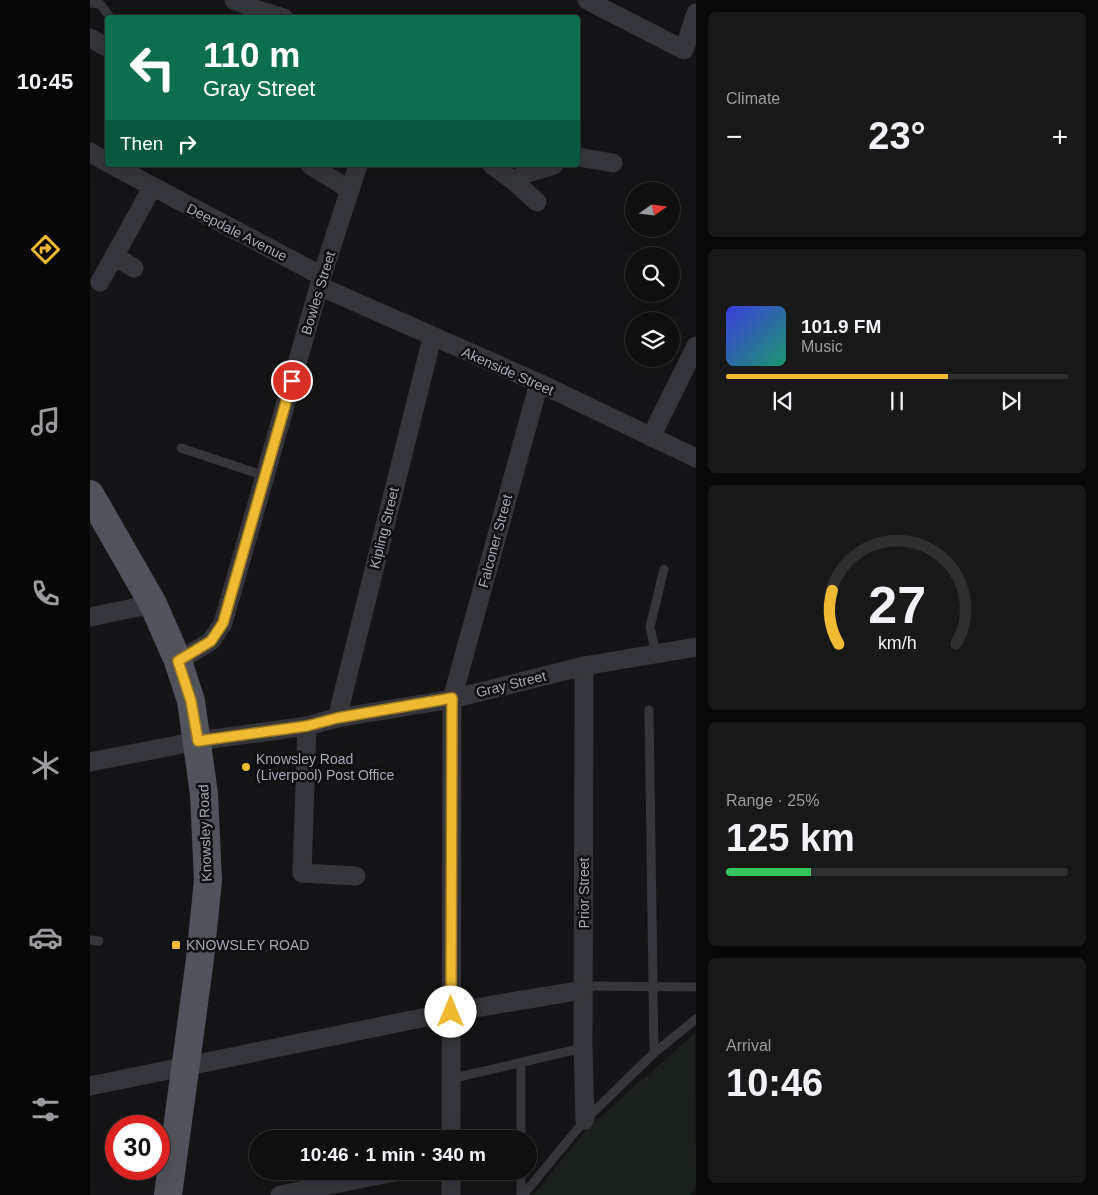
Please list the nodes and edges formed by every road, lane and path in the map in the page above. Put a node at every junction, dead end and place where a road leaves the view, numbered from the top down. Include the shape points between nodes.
1 (234, 0) edge
2 (587, 0) edge
3 (90, 3) edge
4 (696, 14) edge
5 (109, 15) edge
6 (274, 15) edge
7 (90, 38) edge
8 (105, 46) edge
9 (90, 152) edge
10 (580, 157) edge
11 (105, 160) edge
12 (613, 163) dead end
13 (115, 167) edge
14 (313, 167) edge
15 (357, 167) edge
16 (495, 167) edge
17 (548, 167) edge
18 (514, 181) junction
19 (152, 188) junction
20 (350, 190) junction
21 (537, 202) dead end
22 (114, 256) junction
23 (134, 268) dead end
24 (321, 281) junction
25 (100, 282) dead end
26 (432, 338) junction
27 (696, 346) edge
28 (539, 383) junction
29 (651, 437) junction
30 (181, 448) dead end
31 (696, 458) edge
32 (265, 476) junction
33 (90, 494) edge
34 (664, 569) dead end
35 (153, 604) junction
36 (90, 617) edge
37 (696, 646) edge
38 (656, 654) junction
39 (178, 661) junction
40 (584, 666) junction
41 (452, 698) junction
42 (649, 710) dead end
43 (337, 718) junction
44 (307, 726) junction
45 (198, 741) junction
46 (90, 762) edge
47 (356, 876) dead end
48 (653, 987) junction
49 (696, 987) edge
50 (583, 988) junction
51 (451, 1012) junction
52 (696, 1019) edge
53 (583, 1048) junction
54 (654, 1053) junction
55 (521, 1064) junction
56 (186, 1066) junction
57 (450, 1079) junction
58 (90, 1086) edge
59 (585, 1120) junction
60 (451, 1130) edge
61 (521, 1130) edge
62 (354, 1180) edge
63 (451, 1180) edge
64 (521, 1180) edge
65 (168, 1195) edge
66 (280, 1195) edge
67 (451, 1195) edge
68 (522, 1195) edge

1 - 6 street
2 - 4 street via 684,50
3 - 5 lane via 100,4
7 - 8 street
9 - 11 street
10 - 12 street
13 - 19 street, Deepdale Avenue
14 - 20 street
15 - 20 street, Bowles Street
16 - 18 street
17 - 18 street
18 - 21 street
19 - 22 street
19 - 24 street, Deepdale Avenue
20 - 24 street, Bowles Street
22 - 23 street
22 - 25 street
24 - 26 street, Akenside Street
24 - 32 street, Bowles Street
26 - 28 street, Akenside Street
26 - 43 street, Kipling Street
27 - 29 street
28 - 29 street, Akenside Street
28 - 41 street, Falconer Street
29 - 31 street, Akenside Street
30 - 32 lane
32 - 39 street, Bowles Street via 223,623 211,641
33 - 35 main road, Knowsley Road
34 - 38 lane via 650,627
35 - 36 street
35 - 39 main road, Knowsley Road
37 - 38 street, Gray Street
38 - 40 street, Gray Street
39 - 45 main road, Knowsley Road via 191,701
40 - 41 street, Gray Street
40 - 50 street, Prior Street
41 - 43 street, Gray Street
41 - 51 street, Falconer Street
42 - 48 lane
43 - 44 street, Gray Street
44 - 45 street, Gray Street
44 - 47 street via 302,873
45 - 46 street, Gray Street
45 - 56 main road, Knowsley Road via 208,880
48 - 49 lane
48 - 50 lane
48 - 54 lane
50 - 51 street
50 - 53 street, Prior Street
51 - 56 street
51 - 57 street, Falconer Street
52 - 54 lane
53 - 55 lane
53 - 59 street, Prior Street
54 - 59 lane
55 - 57 lane
55 - 61 lane
56 - 58 street
56 - 65 main road, Knowsley Road
57 - 60 street, Falconer Street
59 - 68 lane
62 - 66 street
63 - 67 street
64 - 68 lane

